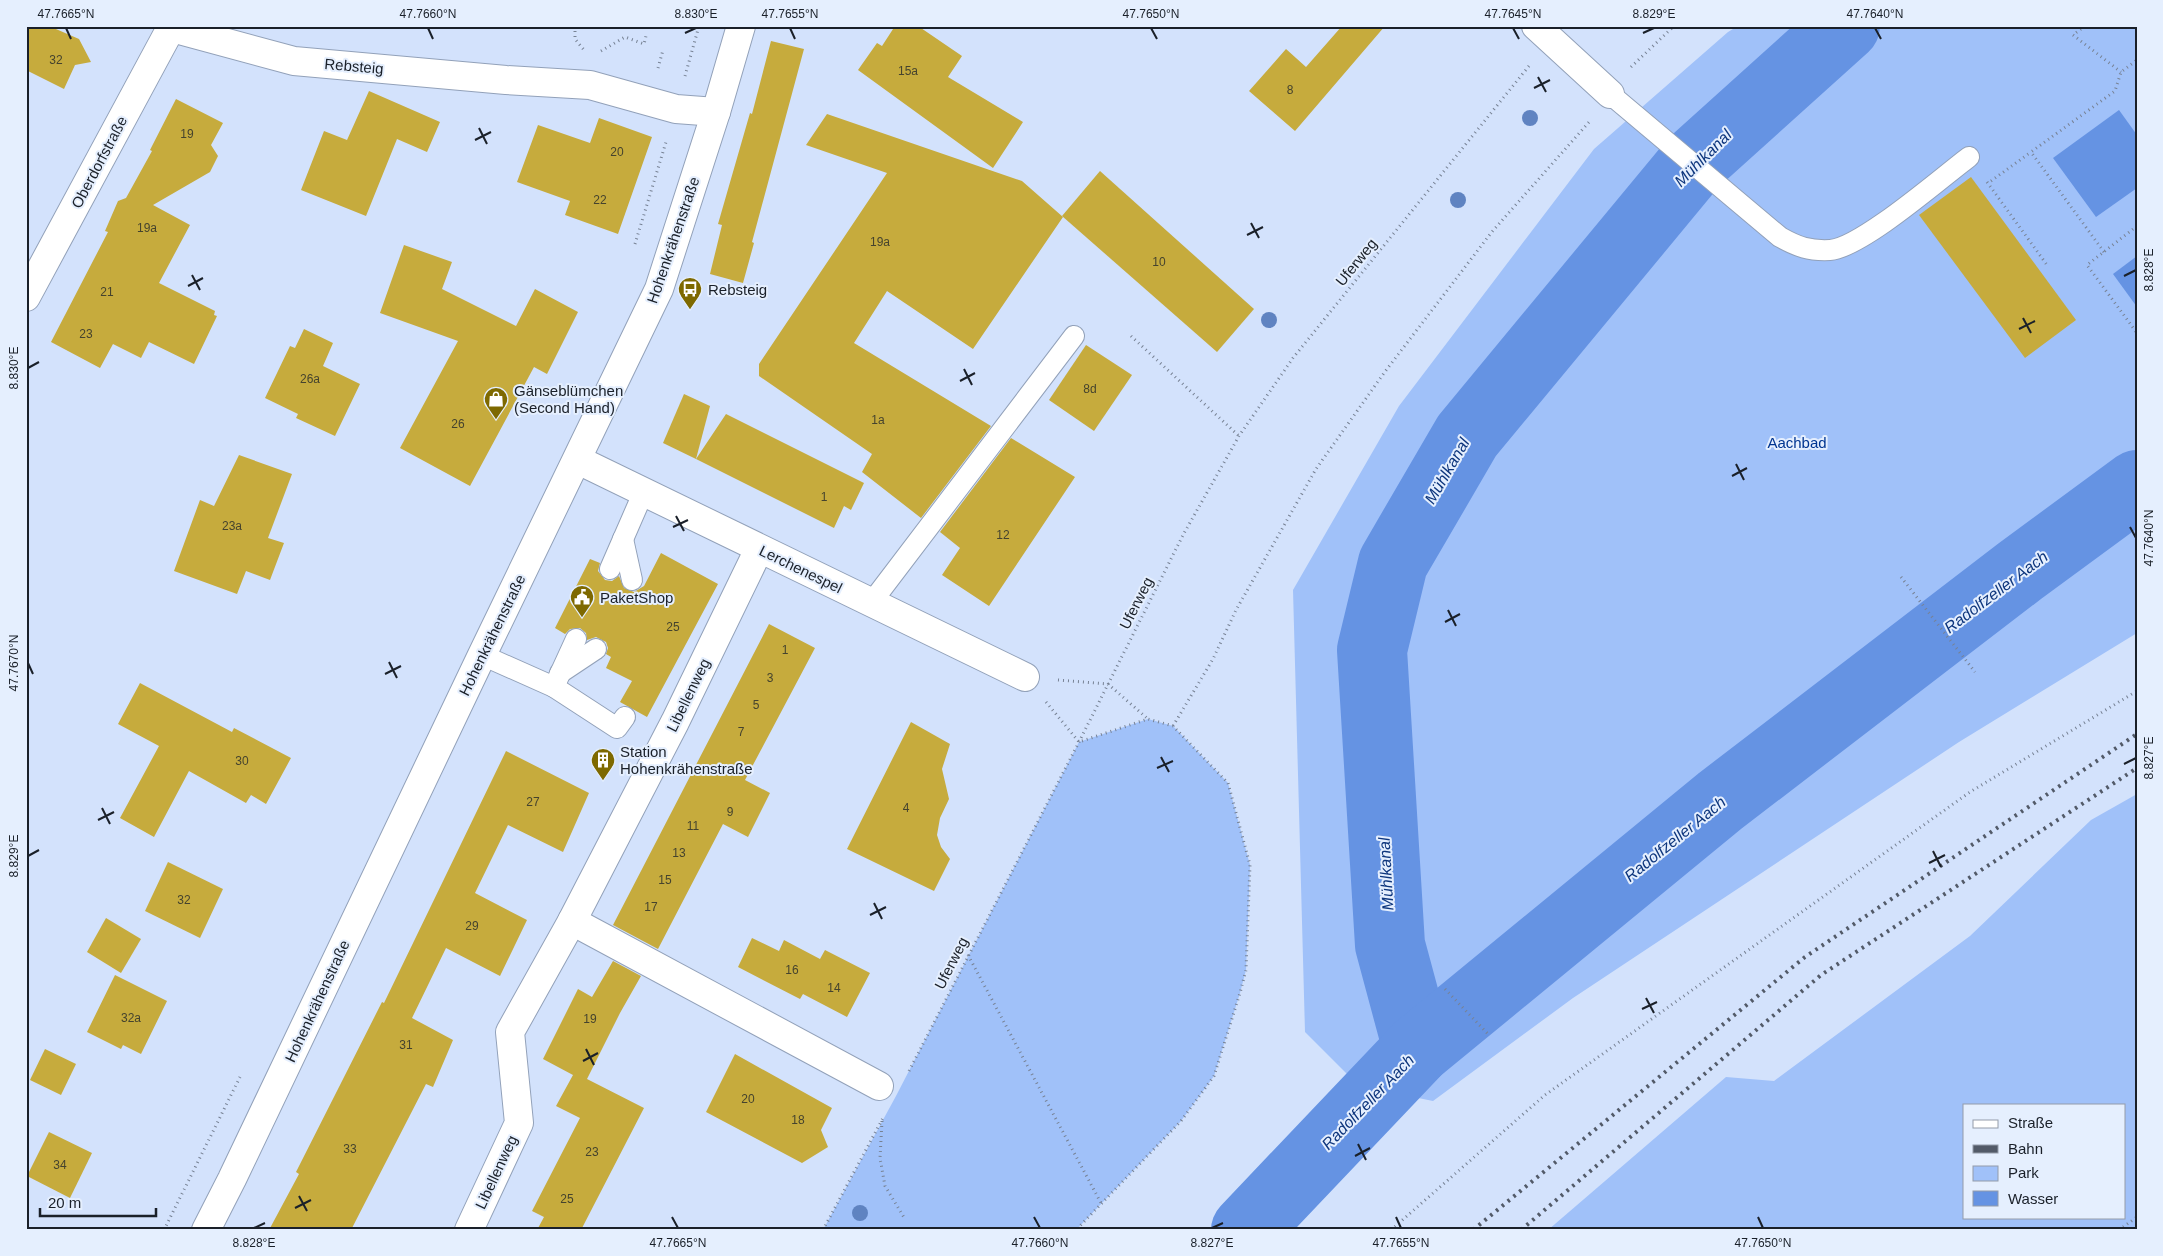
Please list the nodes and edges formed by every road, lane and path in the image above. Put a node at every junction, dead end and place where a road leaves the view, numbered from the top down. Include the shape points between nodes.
1 (575, 26) edge
2 (741, 26) edge
3 (1674, 26) edge
4 (2085, 26) edge
5 (172, 27) edge
6 (1544, 33) edge
7 (646, 36) dead end
8 (588, 53) dead end
9 (598, 53) dead end
10 (2137, 60) edge
11 (2121, 72) junction
12 (1610, 94) junction
13 (716, 112) junction
14 (2031, 152) junction
15 (1969, 157) joint
16 (1988, 183) junction
17 (2137, 226) edge
18 (2104, 252) junction
19 (2047, 265) dead end
20 (26, 297) edge
21 (2137, 333) edge
22 (1074, 336) dead end
23 (1131, 336) dead end
24 (1239, 436) junction
25 (578, 460) junction
26 (644, 491) junction
27 (623, 539) junction
28 (759, 549) junction
29 (610, 569) dead end
30 (1901, 577) dead end
31 (632, 580) dead end
32 (871, 603) junction
33 (576, 639) dead end
34 (596, 649) dead end
35 (482, 655) junction
36 (1975, 672) dead end
37 (1025, 677) junction
38 (557, 680) junction
39 (1108, 684) junction
40 (2137, 691) edge
41 (625, 717) dead end
42 (1148, 719) junction
43 (1173, 726) junction
44 (1079, 742) junction
45 (572, 921) junction
46 (968, 955) junction
47 (1445, 989) dead end
48 (1488, 1034) dead end
49 (905, 1078) dead end
50 (879, 1086) dead end
51 (887, 1112) dead end
52 (882, 1120) junction
53 (1101, 1203) junction
54 (2137, 1217) edge
55 (905, 1219) dead end
56 (206, 1230) edge
57 (469, 1230) edge
58 (822, 1230) edge
59 (1076, 1230) edge
60 (1392, 1230) edge
61 (2119, 1230) edge

1 - 8 path via 575,39
2 - 13 street, Hohenkrähenstraße
3 - 12 path via 1629,70
4 - 11 path via 2073,35
5 - 13 street, Rebsteig via 294,61 506,80 590,84 676,109
5 - 20 street, Oberdorfstraße
6 - 12 street
6 - 24 path, Uferweg via 1293,358
7 - 9 path via 644,44 625,37
10 - 11 path
11 - 14 path via 2115,91
12 - 15 lane via 1780,236 1802,249 1832,250 1852,242 1873,230
12 - 43 path via 1586,127 1491,233 1384,372 1322,461
13 - 25 street, Hohenkrähenstraße via 659,289
14 - 16 path
14 - 18 path
15 - 16 path
16 - 19 path
17 - 18 path
18 - 21 path via 2088,265
22 - 32 lane
23 - 24 path
24 - 39 path, Uferweg via 1183,535
25 - 26 street, Lerchenespel
25 - 35 street, Hohenkrähenstraße
26 - 27 lane
26 - 28 street, Lerchenespel
27 - 29 lane
27 - 31 lane
28 - 32 street, Lerchenespel
28 - 45 street, Libellenweg via 675,722
30 - 36 path
32 - 37 street, Lerchenespel
33 - 38 lane
34 - 38 lane
35 - 38 lane
35 - 56 street, Hohenkrähenstraße
37 - 39 path
37 - 44 path
38 - 41 lane via 618,728
39 - 42 path
39 - 44 path, Uferweg
40 - 60 path via 1970,792 1545,1095
42 - 43 path
42 - 44 path
43 - 53 path via 1228,783 1250,865 1246,970 1214,1076 1181,1120
44 - 46 path, Uferweg
45 - 50 street
45 - 57 street, Libellenweg via 510,1032 519,1123
46 - 49 path, Uferweg
46 - 53 path
47 - 48 path
51 - 52 path
52 - 55 path via 880,1158 885,1186
52 - 58 path
53 - 59 path
54 - 61 path

